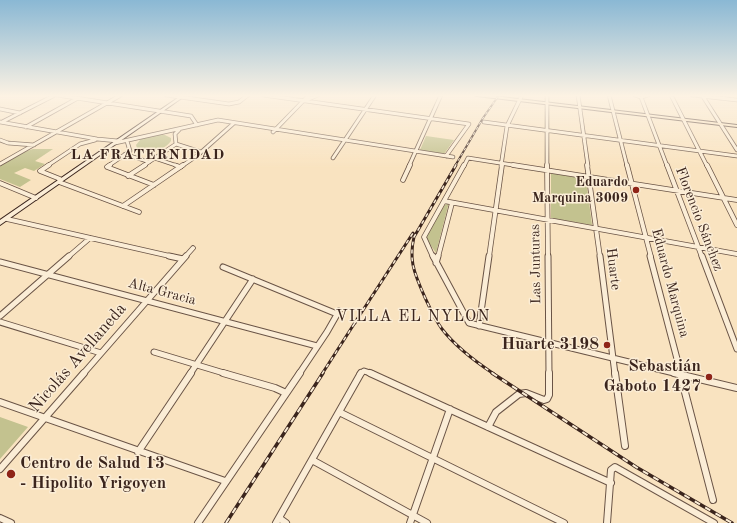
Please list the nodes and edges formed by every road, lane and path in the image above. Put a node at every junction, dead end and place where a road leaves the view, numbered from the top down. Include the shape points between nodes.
1 (40, 119) edge
2 (79, 119) edge
3 (149, 119) edge
4 (194, 119) edge
5 (285, 119) edge
6 (359, 119) edge
7 (430, 119) edge
8 (440, 119) edge
9 (510, 119) edge
10 (548, 119) edge
11 (582, 119) edge
12 (615, 119) edge
13 (650, 119) edge
14 (679, 119) edge
15 (718, 119) edge
16 (683, 120) junction
17 (484, 122) dead end
18 (0, 123) edge
19 (234, 123) junction
20 (721, 124) junction
21 (197, 125) junction
22 (507, 125) junction
23 (737, 126) edge
24 (26, 127) junction
25 (180, 129) junction
26 (548, 130) junction
27 (274, 131) junction
28 (57, 132) junction
29 (163, 133) junction
30 (584, 135) junction
31 (175, 136) junction
32 (96, 139) junction
33 (0, 140) edge
34 (345, 140) junction
35 (620, 140) junction
36 (128, 141) junction
37 (117, 142) junction
38 (176, 144) junction
39 (35, 145) junction
40 (659, 146) junction
41 (737, 150) edge
42 (699, 151) junction
43 (202, 152) junction
44 (416, 152) junction
45 (126, 154) junction
46 (446, 156) junction
47 (737, 156) edge
48 (453, 157) dead end
49 (154, 158) junction
50 (333, 158) dead end
51 (149, 162) junction
52 (502, 163) junction
53 (0, 164) edge
54 (181, 167) junction
55 (547, 170) junction
56 (128, 176) junction
57 (589, 177) junction
58 (403, 180) dead end
59 (60, 181) junction
60 (632, 184) junction
61 (1, 185) edge
62 (154, 185) junction
63 (677, 191) junction
64 (36, 198) junction
65 (723, 198) junction
66 (444, 200) junction
67 (737, 200) edge
68 (452, 203) junction
69 (123, 206) junction
70 (495, 210) junction
71 (139, 212) dead end
72 (7, 219) junction
73 (547, 220) junction
74 (0, 223) edge
75 (737, 225) edge
76 (595, 228) junction
77 (90, 238) junction
78 (646, 238) junction
79 (698, 247) junction
80 (193, 248) dead end
81 (737, 254) edge
82 (183, 259) junction
83 (0, 262) edge
84 (436, 263) junction
85 (223, 267) dead end
86 (48, 274) junction
87 (253, 279) junction
88 (147, 301) junction
89 (0, 316) edge
90 (0, 322) edge
91 (224, 322) junction
92 (479, 326) junction
93 (549, 343) junction
94 (317, 346) junction
95 (737, 349) edge
96 (154, 352) dead end
97 (101, 353) junction
98 (612, 358) junction
99 (195, 365) junction
100 (682, 375) junction
101 (737, 388) edge
102 (286, 393) junction
103 (0, 402) edge
104 (450, 409) junction
105 (339, 412) junction
106 (45, 418) junction
107 (488, 427) junction
108 (625, 446) dead end
109 (138, 452) junction
110 (434, 459) junction
111 (312, 460) junction
112 (0, 469) edge
113 (225, 481) junction
114 (611, 482) junction
115 (713, 500) dead end
116 (413, 515) junction
117 (0, 518) edge
118 (277, 520) edge
119 (11, 523) edge
120 (198, 523) edge
121 (286, 523) edge
122 (410, 523) edge
123 (427, 523) edge
124 (564, 523) edge
125 (607, 523) edge
126 (714, 523) edge

1 - 24 street
2 - 28 street
3 - 37 main road
4 - 21 street
5 - 27 street
6 - 34 street
7 - 44 street
8 - 46 street via 469,124
9 - 22 street
10 - 26 street, Las Junturas
11 - 30 street, Huarte
12 - 35 street, Eduardo Marquina
13 - 40 street, Florencio Sánchez
14 - 16 main road
15 - 20 street
16 - 20 main road
16 - 42 street
17 - 22 street
18 - 24 street
19 - 21 street via 218,120
19 - 27 street
19 - 43 street
20 - 23 main road
20 - 41 street
21 - 25 street
22 - 26 street
22 - 52 street
24 - 28 street
25 - 29 street
25 - 31 street
26 - 30 street
26 - 55 street, Las Junturas
27 - 34 street
28 - 32 street
28 - 39 street
29 - 31 street
29 - 36 street
30 - 35 street
30 - 57 street, Huarte
31 - 38 street
32 - 37 street
32 - 59 street via 80,144 40,171
33 - 39 street via 8,144
34 - 44 street
34 - 50 street
35 - 40 street
35 - 60 street, Eduardo Marquina
36 - 37 street
36 - 45 street via 130,149
37 - 59 main road
38 - 43 street
38 - 49 street
39 - 53 street
40 - 42 street
40 - 63 street, Florencio Sánchez
42 - 47 street
42 - 65 street
43 - 54 street
44 - 46 street
44 - 58 street
45 - 51 street
45 - 56 street via 107,167
46 - 48 street
49 - 51 street
49 - 54 street
51 - 56 street
52 - 55 street
52 - 66 street via 468,158
52 - 70 street
54 - 62 street
55 - 57 street
55 - 73 street, Las Junturas
56 - 62 street
57 - 60 street
57 - 76 street, Huarte
59 - 64 main road
59 - 69 street
60 - 63 street
60 - 78 street, Eduardo Marquina
61 - 64 street
62 - 69 street
63 - 65 street
63 - 79 street, Florencio Sánchez
64 - 72 main road
65 - 67 street
65 - 75 street
66 - 68 street
66 - 84 street via 424,237
68 - 70 street
68 - 84 street
69 - 71 street
70 - 73 street
70 - 92 street
72 - 74 main road
72 - 77 street
73 - 76 street
73 - 93 street, Las Junturas
76 - 78 street
76 - 98 street, Huarte
77 - 82 street
77 - 86 street
78 - 79 street
78 - 100 street, Eduardo Marquina
79 - 81 street
79 - 95 street, Florencio Sánchez
80 - 82 street, Nicolás Avellaneda
82 - 88 street, Nicolás Avellaneda
83 - 86 street, Alta Gracia
84 - 92 street via 467,321
85 - 87 street
86 - 88 street, Alta Gracia
86 - 89 street
87 - 91 street
87 - 94 street via 338,313
88 - 91 street, Alta Gracia
88 - 97 street, Nicolás Avellaneda
90 - 97 street
91 - 94 street, Alta Gracia
91 - 99 street
92 - 93 street
93 - 98 street
93 - 107 street, Las Junturas via 547,399 539,400 526,393 519,394 496,412
94 - 102 street
96 - 99 street
97 - 106 street, Nicolás Avellaneda
98 - 100 street
98 - 108 street, Huarte
99 - 102 street
99 - 109 street
100 - 101 street
100 - 115 street, Eduardo Marquina
102 - 113 street
103 - 106 street
104 - 105 street via 364,371 360,373
104 - 107 street
104 - 110 street
105 - 110 street
105 - 111 street
106 - 109 street
106 - 112 street, Nicolás Avellaneda
107 - 114 street
109 - 113 street
110 - 116 street
110 - 124 street
111 - 116 street
111 - 118 street
113 - 120 street
114 - 125 street
114 - 126 street via 612,468 620,469
116 - 122 street
116 - 123 street
117 - 119 street
118 - 121 street

